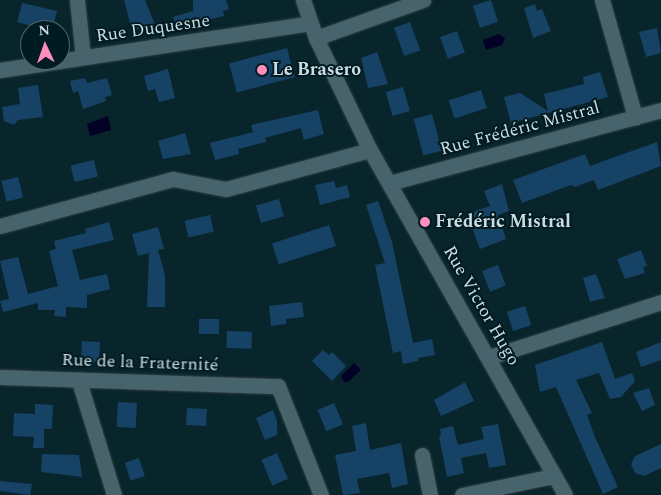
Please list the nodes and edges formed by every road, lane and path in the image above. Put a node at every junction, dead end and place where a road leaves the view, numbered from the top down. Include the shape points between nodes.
1 (77, 0) edge
2 (303, 0) edge
3 (422, 0) edge
4 (602, 0) edge
5 (310, 23) junction
6 (316, 38) junction
7 (83, 57) junction
8 (0, 70) edge
9 (661, 110) edge
10 (635, 117) junction
11 (370, 150) junction
12 (389, 183) junction
13 (0, 226) edge
14 (661, 302) edge
15 (489, 357) junction
16 (0, 377) edge
17 (79, 381) junction
18 (422, 455) dead end
19 (554, 476) junction
20 (502, 491) edge
21 (114, 495) edge
22 (321, 495) edge
23 (430, 495) edge
24 (462, 495) edge
25 (565, 495) edge

1 - 7 street
2 - 5 street, Rue Victor Hugo
3 - 6 street
4 - 10 street
5 - 6 street, Rue Victor Hugo
5 - 7 street, Rue Duquesne
6 - 11 street, Rue Victor Hugo
7 - 8 street, Rue Duquesne
9 - 10 street, Rue Frédéric Mistral
10 - 12 street, Rue Frédéric Mistral
11 - 12 street, Rue Victor Hugo
11 - 13 street via 226,189 173,179
12 - 15 street, Rue Victor Hugo
14 - 15 street
15 - 19 street, Rue Victor Hugo
16 - 17 street, Rue de la Fraternité
17 - 21 street
17 - 22 street, Rue de la Fraternité via 278,386
18 - 23 street
19 - 20 street
19 - 25 street, Rue Victor Hugo
20 - 24 street

